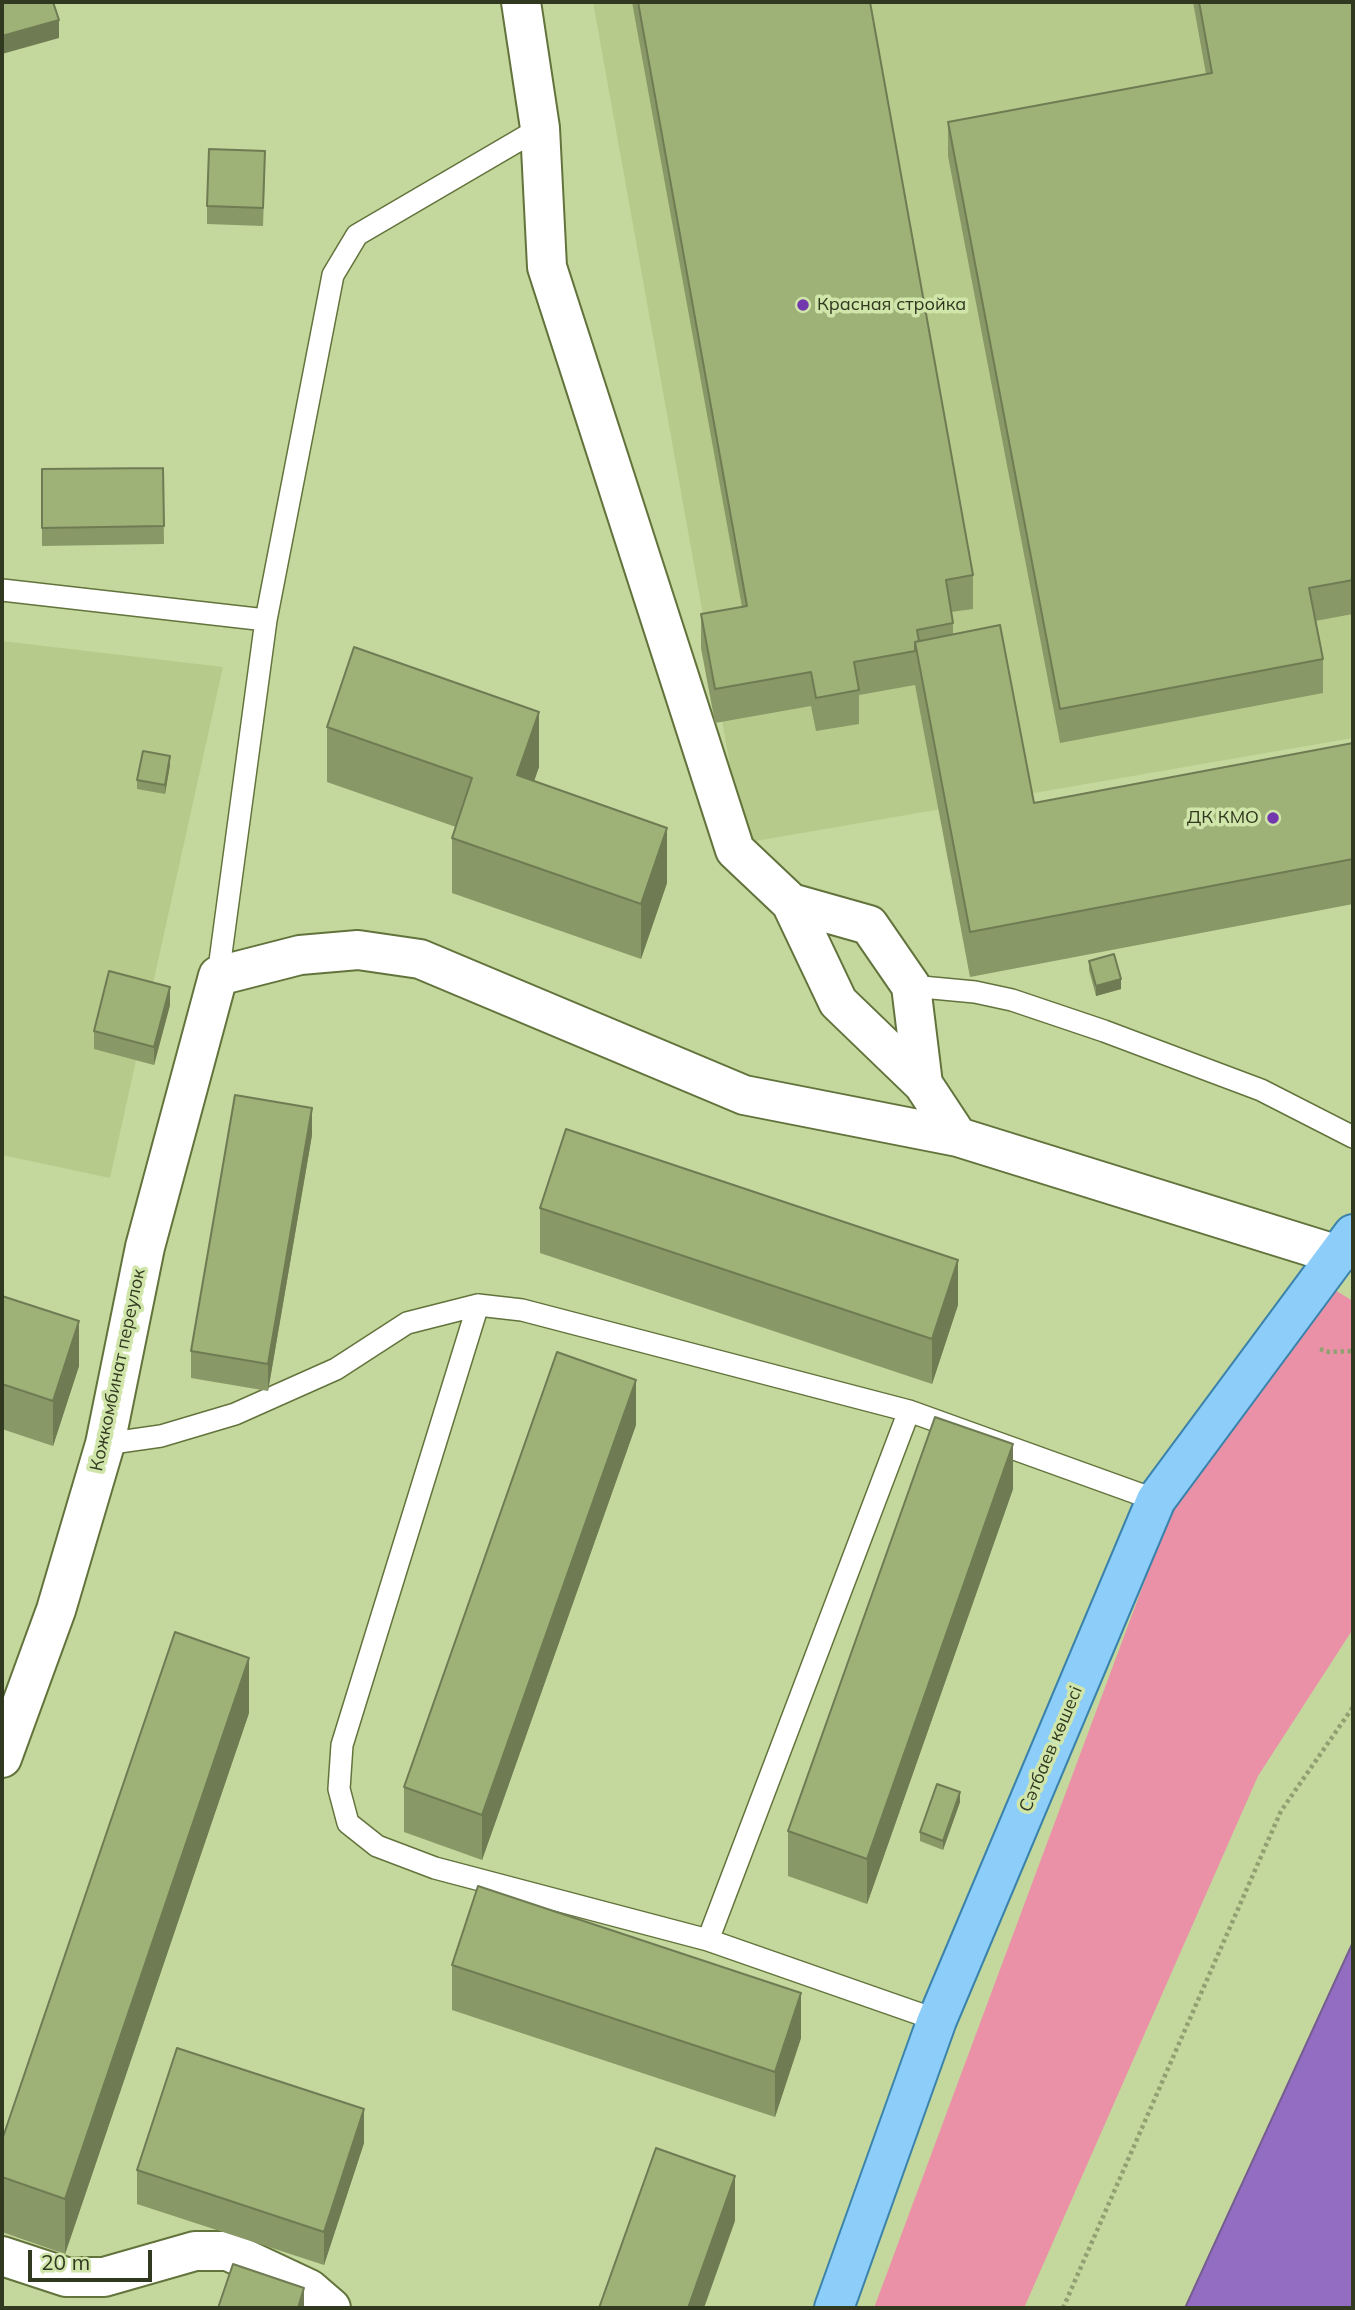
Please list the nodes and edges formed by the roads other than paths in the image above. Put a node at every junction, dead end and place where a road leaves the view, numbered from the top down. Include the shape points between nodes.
1 (521, 2) edge
2 (540, 128) junction
3 (2, 590) edge
4 (266, 620) junction
5 (791, 903) junction
6 (218, 976) junction
7 (911, 986) junction
8 (923, 1084) junction
9 (958, 1137) junction
10 (1353, 1137) edge
11 (1346, 1245) edge
12 (478, 1305) junction
13 (909, 1410) junction
14 (105, 1444) junction
15 (1156, 1500) junction
16 (2, 1758) edge
17 (708, 1940) junction
18 (937, 2020) junction
19 (2, 2256) edge
20 (331, 2308) edge
21 (834, 2308) edge

1 - 2 street
2 - 4 lane via 357,235 333,275
2 - 5 street via 547,267 735,850
3 - 4 lane
4 - 6 lane
5 - 7 street via 869,925
5 - 8 street via 838,1002
6 - 9 street via 300,955 358,950 420,958 744,1095
6 - 14 street, Кожкомбинат переулок via 145,1247
7 - 8 street
7 - 10 lane via 975,992 1104,1031 1261,1090
8 - 9 street
9 - 11 street
11 - 15 main road, Сәтбаев көшесі
12 - 13 lane via 522,1310
12 - 14 lane via 407,1323 336,1369 235,1414 161,1436
12 - 17 lane via 342,1745 339,1789 348,1823 377,1846 435,1868
13 - 15 lane
13 - 17 lane
14 - 16 street, Кожкомбинат переулок via 56,1611
15 - 18 main road, Сәтбаев көшесі
17 - 18 lane
18 - 21 main road, Сәтбаев көшесі
19 - 20 street via 66,2277 104,2277 195,2251 228,2251 309,2289

